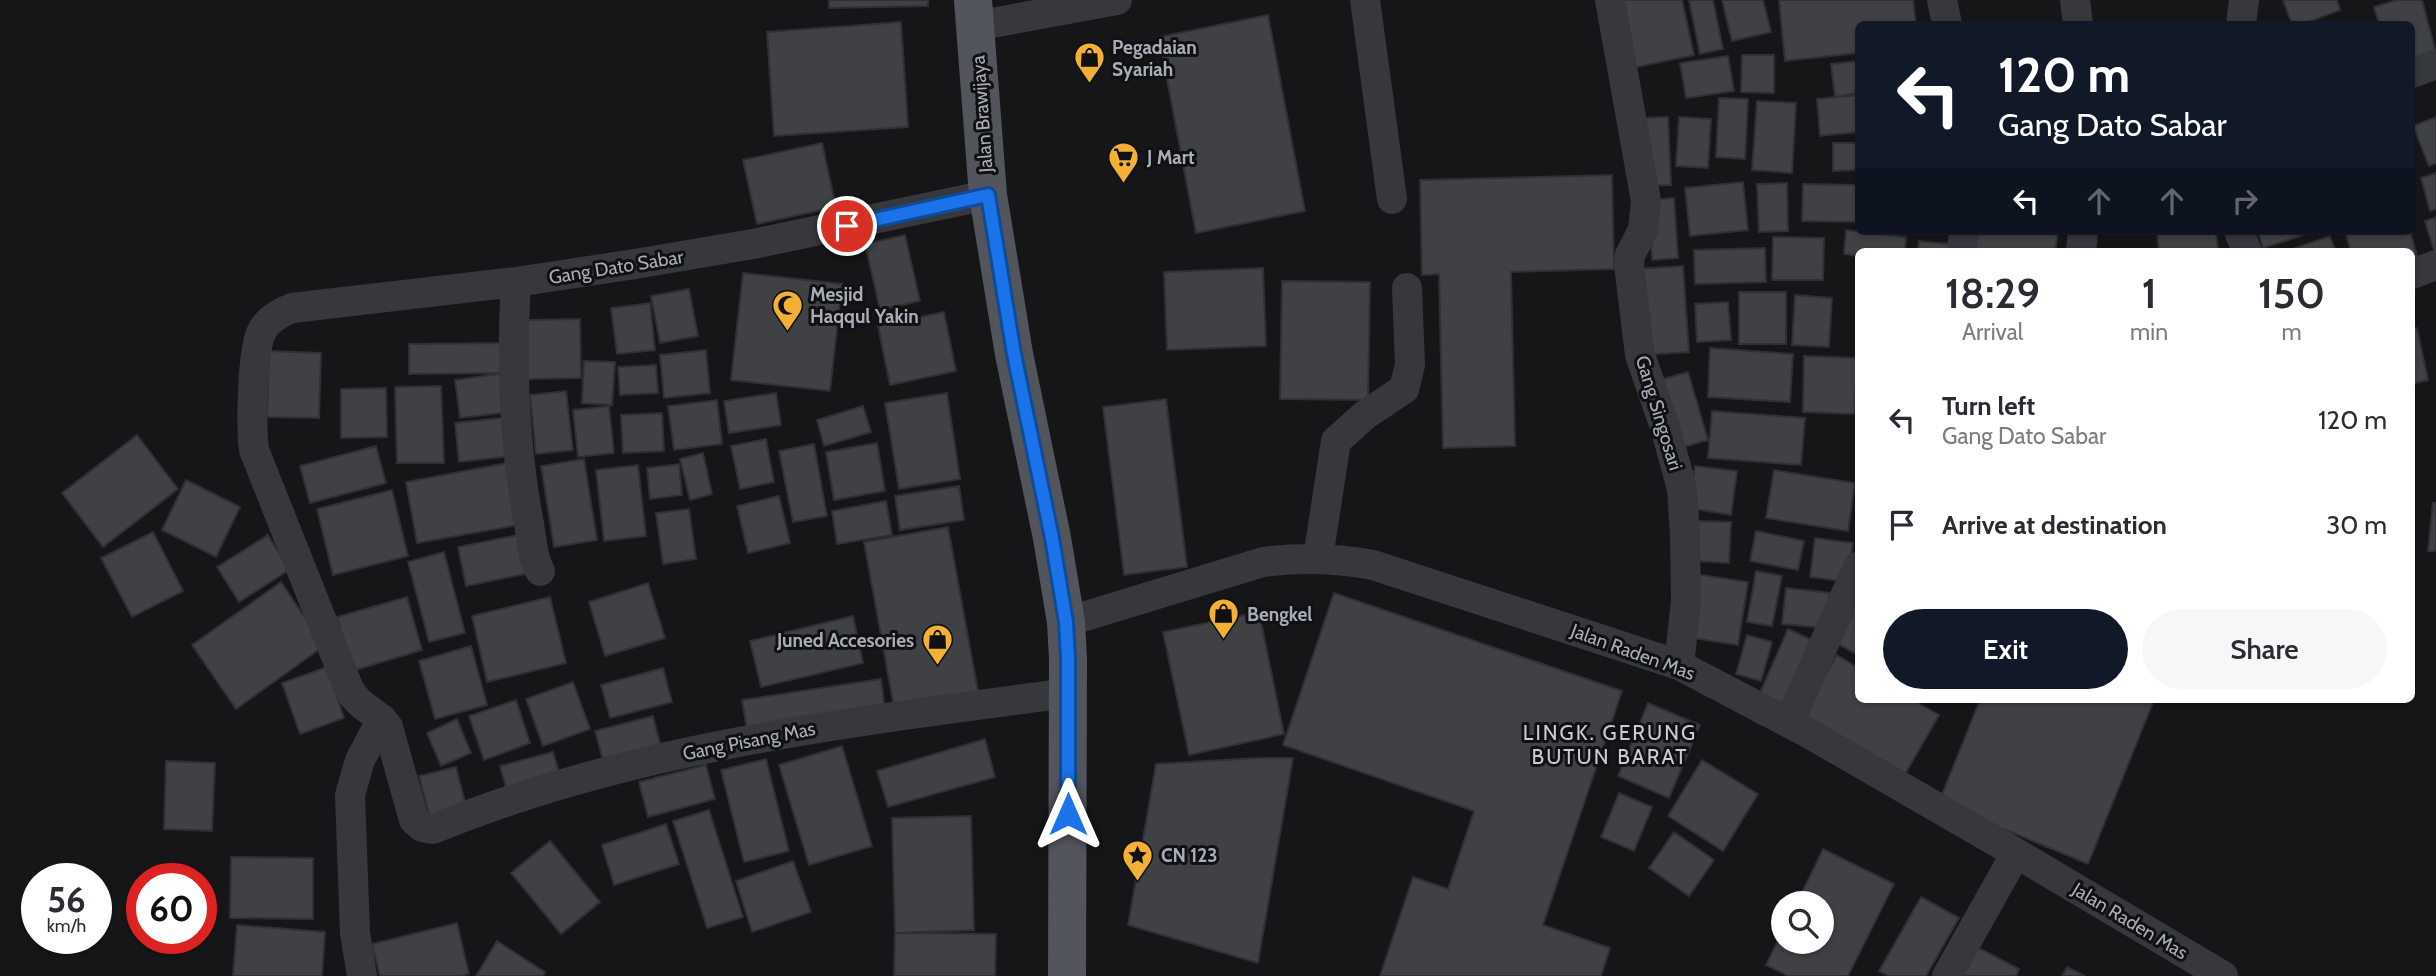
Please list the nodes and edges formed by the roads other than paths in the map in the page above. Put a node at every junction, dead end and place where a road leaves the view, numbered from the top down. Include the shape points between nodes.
1 (1117, 0) edge
2 (1365, 0) edge
3 (1610, 0) edge
4 (1942, 0) edge
5 (2075, 0) edge
6 (974, 13) edge
7 (1946, 21) edge
8 (2078, 21) edge
9 (2436, 64) edge
10 (2415, 72) edge
11 (988, 195) junction
12 (1392, 199) dead end
13 (2436, 265) edge
14 (2415, 273) edge
15 (516, 282) junction
16 (1407, 288) dead end
17 (1318, 558) junction
18 (540, 571) dead end
19 (1855, 574) edge
20 (1066, 622) junction
21 (1679, 665) junction
22 (1068, 693) junction
23 (382, 719) junction
24 (1789, 723) junction
25 (2016, 853) junction
26 (362, 976) edge
27 (1067, 976) edge
28 (1947, 976) edge
29 (2223, 976) edge

1 - 6 street
2 - 12 street
3 - 21 street, Gang Singosari via 1646,201 1643,230 1629,265 1638,347 1682,489 1686,601
4 - 7 street
5 - 8 street
6 - 11 main road, Jalan Brawijaya
9 - 10 street
11 - 15 street, Gang Dato Sabar via 753,244
11 - 20 main road, Jalan Brawijaya
13 - 14 street
15 - 18 street via 519,451
15 - 23 street, Gang Dato Sabar via 292,308 267,324 257,344 254,450 349,689 361,706
16 - 17 street via 1410,365 1404,389 1336,441
17 - 20 street, Jalan Raden Mas via 1290,558 1235,569
17 - 21 street, Jalan Raden Mas via 1373,565
19 - 24 street
20 - 22 main road, Jalan Brawijaya
21 - 24 street, Jalan Raden Mas
22 - 23 street, Gang Pisang Mas via 828,725 722,745 592,777 425,829 414,820
22 - 27 main road, Jalan Brawijaya
23 - 26 street via 360,760 350,795 355,933
24 - 25 street, Jalan Raden Mas
25 - 28 street
25 - 29 street, Jalan Raden Mas

